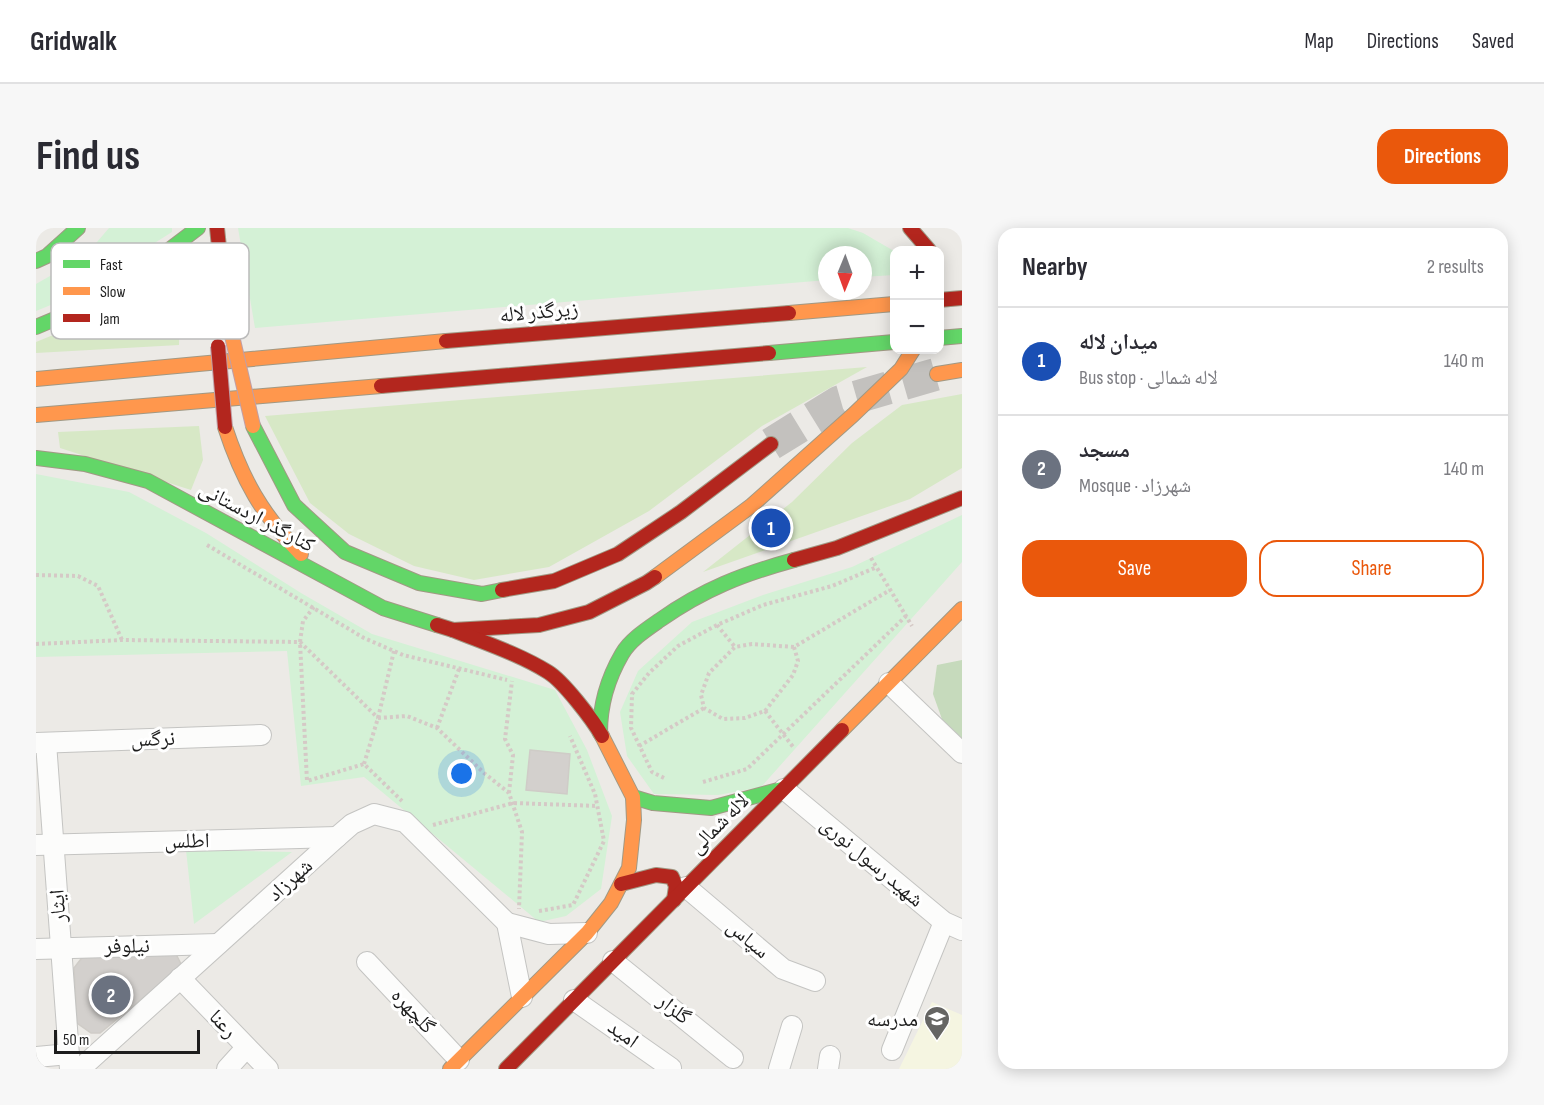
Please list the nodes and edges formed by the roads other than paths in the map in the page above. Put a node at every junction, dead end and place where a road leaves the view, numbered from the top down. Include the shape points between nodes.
1 (78, 228) edge
2 (198, 228) edge
3 (218, 228) edge
4 (910, 228) edge
5 (61, 243) edge
6 (178, 243) edge
7 (219, 243) edge
8 (926, 246) edge
9 (51, 252) edge
10 (36, 261) edge
11 (962, 298) edge
12 (944, 300) edge
13 (890, 304) edge
14 (51, 321) edge
15 (36, 327) edge
16 (962, 336) edge
17 (944, 338) edge
18 (218, 339) edge
19 (234, 339) edge
20 (890, 342) edge
21 (910, 354) edge
22 (962, 370) edge
23 (937, 374) tunnel mouth
24 (36, 379) edge
25 (36, 416) edge
26 (771, 444) tunnel mouth
27 (36, 458) edge
28 (962, 498) edge
29 (325, 577) junction
30 (962, 609) edge
31 (453, 630) junction
32 (889, 683) junction
33 (600, 733) junction
34 (261, 735) dead end
35 (41, 743) edge
36 (962, 753) edge
37 (784, 789) junction
38 (633, 797) junction
39 (337, 837) junction
40 (45, 844) edge
41 (621, 884) junction
42 (680, 893) junction
43 (513, 918) junction
44 (953, 926) edge
45 (587, 933) junction
46 (218, 944) junction
47 (61, 948) junction
48 (36, 949) edge
49 (613, 961) junction
50 (367, 962) dead end
51 (180, 978) junction
52 (815, 981) dead end
53 (522, 997) junction
54 (574, 1000) junction
55 (792, 1026) dead end
56 (246, 1048) junction
57 (892, 1050) dead end
58 (36, 1057) edge
59 (734, 1058) dead end
60 (73, 1064) edge
61 (454, 1065) edge
62 (671, 1068) edge
63 (227, 1069) edge
64 (268, 1069) edge
65 (506, 1069) edge
66 (780, 1069) edge

1 - 5 main road
2 - 6 main road
3 - 7 main road
4 - 8 main road
9 - 10 main road
11 - 12 main road
13 - 24 main road, زیرگذر لاله
14 - 15 main road
16 - 17 main road
18 - 29 main road, bridge via 225,427 235,462 252,498 279,534
19 - 26 main road, bridge via 253,426 294,505 345,552 419,584 482,594 554,581 618,554
20 - 25 main road
21 - 31 main road via 901,369 761,499 646,583 589,612 539,625
22 - 23 main road
27 - 29 main road, کنارگذر اردستانی via 85,464 148,481
28 - 33 main road via 837,548 752,572 709,589 645,630 622,652 606,689
29 - 31 main road, کنارگذر اردستانی via 383,608
30 - 32 main road, لاله شمالی
31 - 33 main road, کنارگذر اردستانی via 550,673
32 - 36 street
32 - 37 main road, لاله شمالی
33 - 38 main road, کنارگذر اردستانی
34 - 35 street, نرگس
35 - 40 street, ایثار
37 - 38 main road via 711,808 653,803
37 - 42 main road, لاله شمالی
37 - 44 street, شهید رسول نوری
38 - 41 main road via 633,841 629,868
39 - 40 street, اطلس
39 - 43 street, شهرزاد via 352,824 374,814 405,822
39 - 46 street, شهرزاد
40 - 47 street, ایثار
41 - 42 main road via 656,875 672,877
41 - 45 main road
42 - 49 main road, لاله شمالی
42 - 52 street, سپاس via 783,969
43 - 45 street via 549,934
43 - 53 street
44 - 57 street
45 - 53 main road
46 - 47 street, نیلوفر
46 - 51 street, شهرزاد
47 - 48 street, نیلوفر
47 - 60 street, ایثار
49 - 54 main road, لاله شمالی
49 - 59 street, گلزار
50 - 61 street, گلچهره
51 - 56 street, رعنا
51 - 60 street, شهرزاد
53 - 61 main road
54 - 62 street, امید
54 - 65 main road, لاله شمالی
55 - 66 street
56 - 63 street
56 - 64 street, رعنا
58 - 60 street

